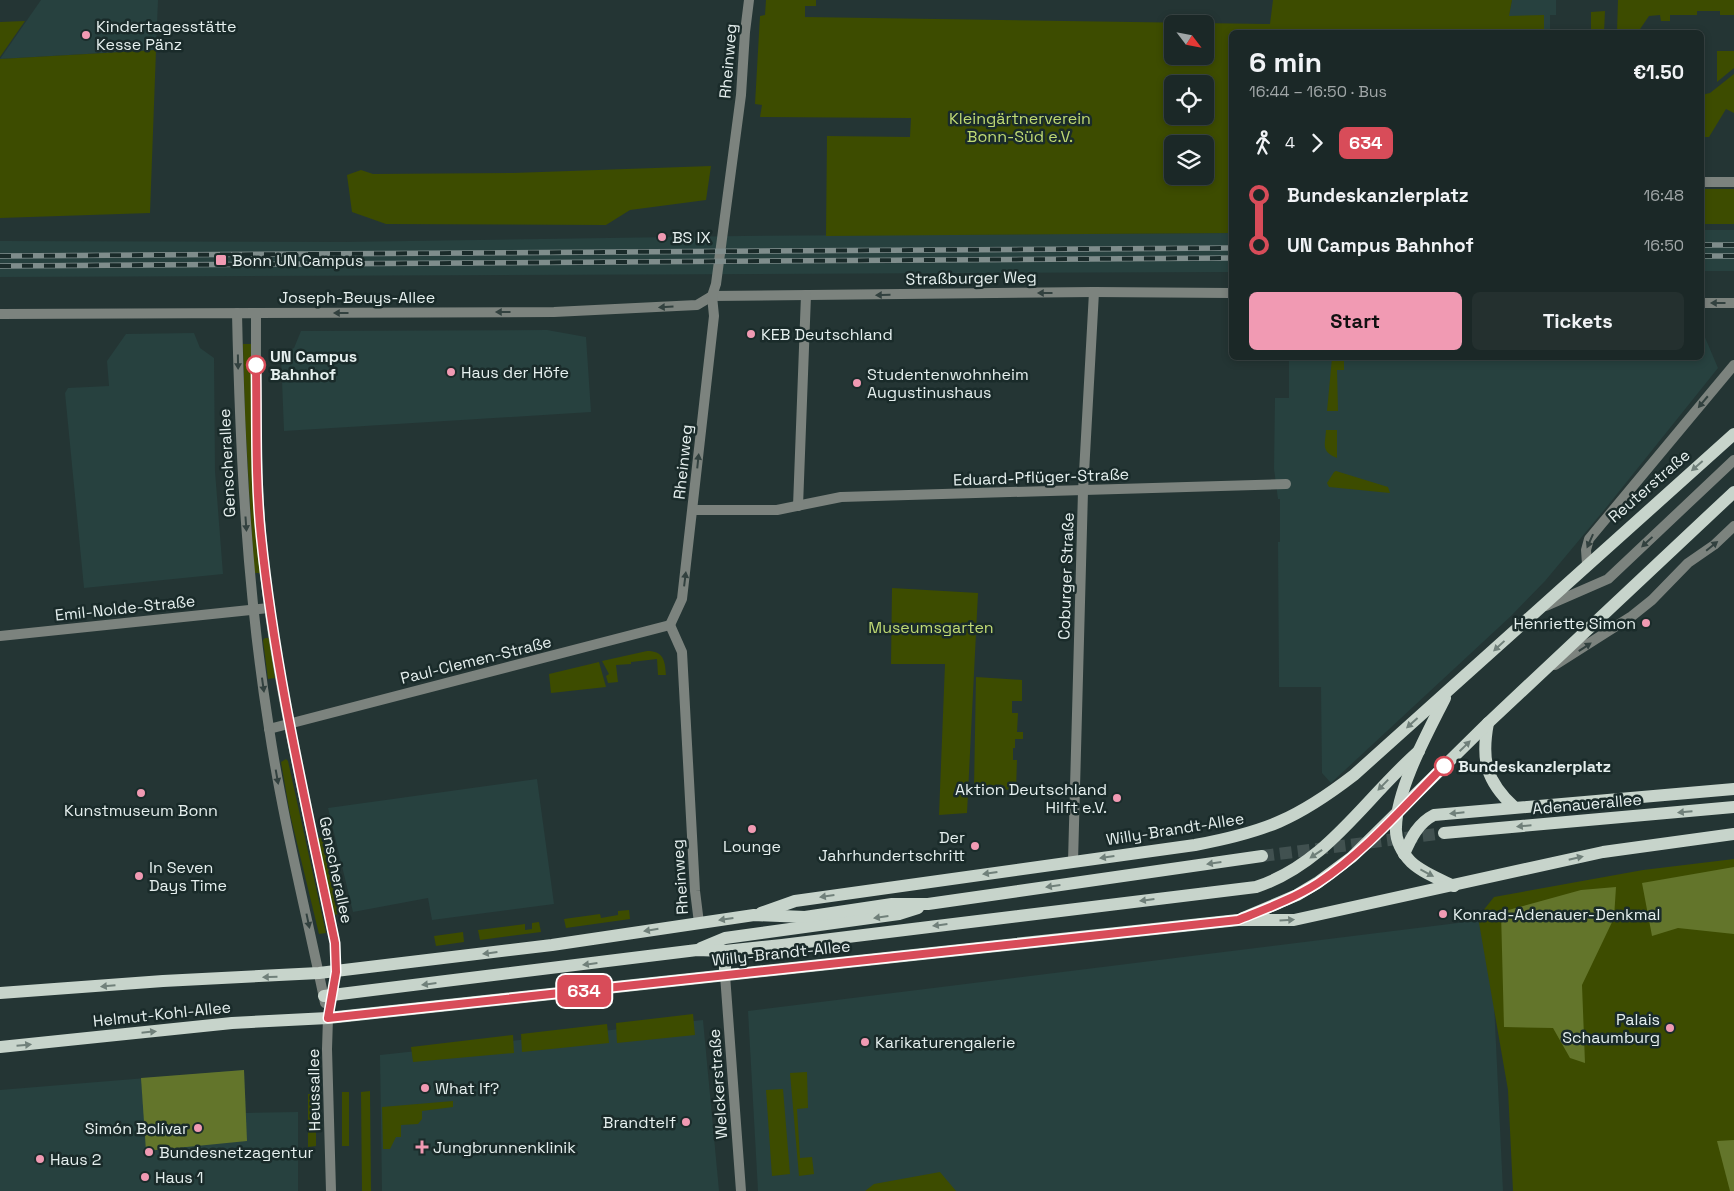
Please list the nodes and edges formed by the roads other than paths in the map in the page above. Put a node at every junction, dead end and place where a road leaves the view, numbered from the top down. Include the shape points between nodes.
1 (749, 0) edge
2 (1704, 182) edge
3 (1734, 182) edge
4 (1094, 292) junction
5 (1229, 293) edge
6 (806, 295) junction
7 (712, 296) junction
8 (1704, 303) edge
9 (1734, 303) edge
10 (237, 313) junction
11 (256, 313) junction
12 (0, 314) edge
13 (1734, 364) edge
14 (1734, 434) edge
15 (1734, 460) edge
16 (1286, 484) dead end
17 (1083, 491) junction
18 (1734, 492) edge
19 (798, 506) junction
20 (694, 510) junction
21 (1734, 526) edge
22 (1587, 564) junction
23 (270, 608) junction
24 (253, 610) junction
25 (1538, 610) junction
26 (670, 625) junction
27 (0, 636) edge
28 (1543, 672) junction
29 (1448, 691) junction
30 (1488, 723) junction
31 (289, 724) junction
32 (269, 728) junction
33 (1419, 751) junction
34 (1734, 789) edge
35 (1514, 807) junction
36 (1734, 807) edge
37 (1397, 812) junction
38 (1444, 833) tunnel mouth
39 (1734, 834) edge
40 (1404, 854) junction
41 (1262, 856) tunnel mouth
42 (1073, 862) junction
43 (1454, 886) junction
44 (928, 904) junction
45 (754, 915) junction
46 (1238, 920) junction
47 (699, 923) junction
48 (697, 950) junction
49 (725, 951) junction
50 (336, 972) junction
51 (319, 973) junction
52 (725, 975) junction
53 (0, 993) edge
54 (328, 995) junction
55 (328, 1018) junction
56 (0, 1047) edge
57 (331, 1191) edge
58 (741, 1191) edge

1 - 7 street, Rheinweg via 741,95
2 - 3 street
4 - 5 street, Straßburger Weg
4 -> 6 street, Straßburger Weg
4 - 17 street, Coburger Straße
6 - 7 street, Straßburger Weg
6 - 19 street
7 -> 11 street, Joseph-Beuys-Allee via 697,305 574,311
20 -> 7 street, Rheinweg via 714,316
9 -> 8 street
10 - 11 street, Joseph-Beuys-Allee
10 - 12 street, Joseph-Beuys-Allee
10 -> 24 street, Genscherallee via 239,412
11 - 23 street, Genscherallee via 259,498
13 -> 22 street via 1589,539
14 -> 22 main road, Reuterstraße
15 -> 25 street via 1608,579
16 - 17 street, Eduard-Pflüger-Straße
17 - 19 street, Eduard-Pflüger-Straße via 841,497
17 - 42 street, Coburger Straße
18 - 28 main road
19 - 20 street, Eduard-Pflüger-Straße via 777,510
26 -> 20 street, Rheinweg via 682,599
28 -> 21 street via 1632,616 1688,563
22 - 25 main road
23 - 24 street
23 - 31 street, Genscherallee
24 - 27 street, Emil-Nolde-Straße
24 -> 32 street, Genscherallee
25 -> 29 main road
26 - 31 street, Paul-Clemen-Straße
26 - 47 street, Rheinweg via 682,652
28 - 30 main road
29 - 33 main road
29 -> 42 main road, Willy-Brandt-Allee via 1348,780 1302,812 1275,826 1195,845
30 - 35 main road via 1485,751 1488,775
37 -> 30 main road
31 - 32 street
31 - 50 street, Genscherallee via 335,943
32 -> 51 street, Genscherallee
33 - 37 main road
33 -> 49 main road via 1326,848 1289,873 1256,887
34 - 35 main road
35 -> 40 main road via 1434,815 1415,832
36 -> 38 main road, Adenauerallee
37 - 40 main road via 1396,836
37 - 46 main road via 1352,857 1317,884
43 -> 39 main road via 1603,852
40 -> 43 main road via 1420,870
41 -> 44 main road, Willy-Brandt-Allee
42 -> 45 main road, Willy-Brandt-Allee via 795,901
46 -> 43 main road via 1294,920
44 - 45 main road, Willy-Brandt-Allee via 892,904 805,917
44 -> 48 main road via 898,914 725,938
45 -> 47 main road, Willy-Brandt-Allee
46 - 52 main road, Willy-Brandt-Allee
47 -> 50 main road, Willy-Brandt-Allee
48 - 49 main road
48 -> 54 main road
49 - 52 main road
50 - 51 main road, Willy-Brandt-Allee
50 - 54 street, Genscherallee
51 -> 53 main road, Helmut-Kohl-Allee
51 - 54 street, Genscherallee
52 - 55 main road, Willy-Brandt-Allee
52 - 58 street, Welckerstraße
54 - 55 street, Heussallee
56 -> 55 main road, Helmut-Kohl-Allee via 232,1023
55 - 57 street, Heussallee

